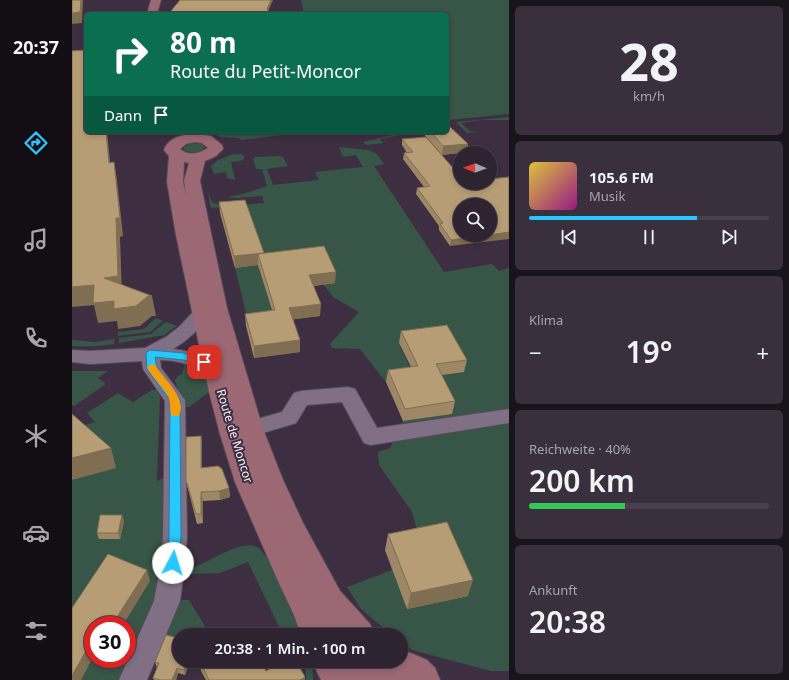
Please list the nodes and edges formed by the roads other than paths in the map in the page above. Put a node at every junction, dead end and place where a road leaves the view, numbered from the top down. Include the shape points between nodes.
1 (156, 0) edge
2 (153, 12) edge
3 (193, 135) edge
4 (174, 144) edge
5 (197, 157) junction
6 (202, 313) junction
7 (150, 353) junction
8 (72, 356) edge
9 (216, 370) junction
10 (509, 416) edge
11 (250, 429) junction
12 (315, 628) edge
13 (352, 628) edge
14 (333, 668) edge
15 (359, 668) edge
16 (406, 668) edge
17 (133, 680) edge
18 (340, 680) edge
19 (344, 680) edge
20 (423, 680) edge

1 - 2 main road
3 - 4 main road
3 - 5 main road via 209,140 216,147 211,153
4 - 5 main road via 183,157
4 - 6 main road, Route de Moncor via 175,182
5 - 11 main road, Route de Moncor via 192,181 198,215 217,308
6 - 7 street via 182,335 165,347
6 - 9 main road, Route de Moncor
7 - 8 street via 84,358
7 - 9 street via 183,356 204,362
7 - 17 street via 152,369 175,400 175,536 167,601
9 - 12 main road, Route de Moncor via 249,482
10 - 11 street, Route de Moncor via 371,438 348,394 301,398 289,418
11 - 13 main road, Route de Moncor via 269,480 293,532 329,601
14 - 18 main road
15 - 19 main road
16 - 20 main road

